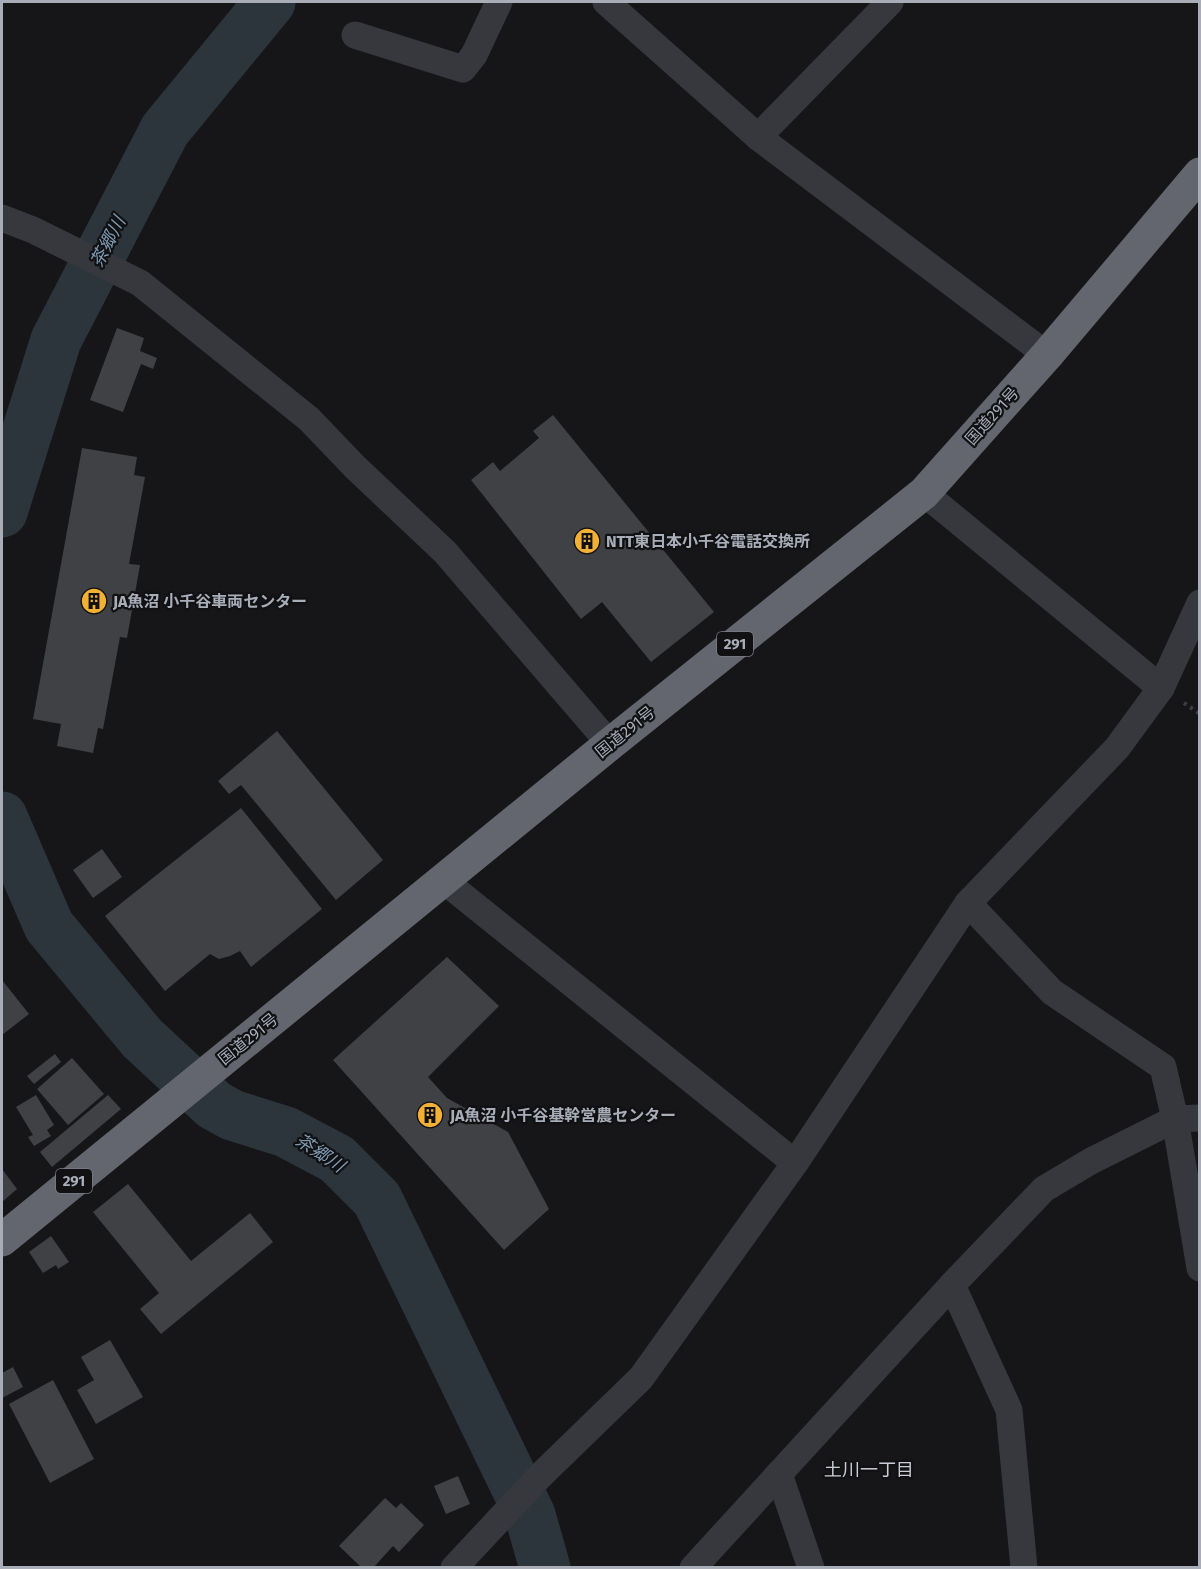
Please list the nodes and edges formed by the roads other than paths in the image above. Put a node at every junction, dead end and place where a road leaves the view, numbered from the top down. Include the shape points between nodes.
1 (499, 2) edge
2 (606, 2) edge
3 (890, 2) edge
4 (355, 36) dead end
5 (758, 137) junction
6 (1200, 174) edge
7 (2, 218) edge
8 (1047, 355) junction
9 (924, 493) junction
10 (1200, 603) edge
11 (1161, 688) junction
12 (610, 744) junction
13 (443, 880) junction
14 (968, 903) junction
15 (1187, 1119) edge
16 (795, 1163) junction
17 (2, 1240) edge
18 (1200, 1268) edge
19 (952, 1285) junction
20 (779, 1474) junction
21 (454, 1568) edge
22 (693, 1568) edge
23 (811, 1568) edge
24 (1024, 1568) edge

1 - 4 street via 474,55 463,69
2 - 5 street
3 - 5 street
5 - 8 street
6 - 8 highway, 国道291号 / 291
7 - 12 street via 140,283 309,419 445,552
8 - 9 highway, 国道291号 / 291
9 - 11 street
9 - 12 highway, 国道291号 / 291
10 - 11 street
11 - 14 street via 1117,748
12 - 13 highway, 国道291号 / 291
13 - 16 street
13 - 17 highway, 国道291号 / 291
14 - 15 street via 1052,992 1163,1067
14 - 16 street
15 - 18 street
15 - 19 street via 1091,1161 1044,1189
16 - 21 street via 641,1378 539,1477
19 - 20 street
19 - 24 street via 1009,1410
20 - 22 street
20 - 23 street

